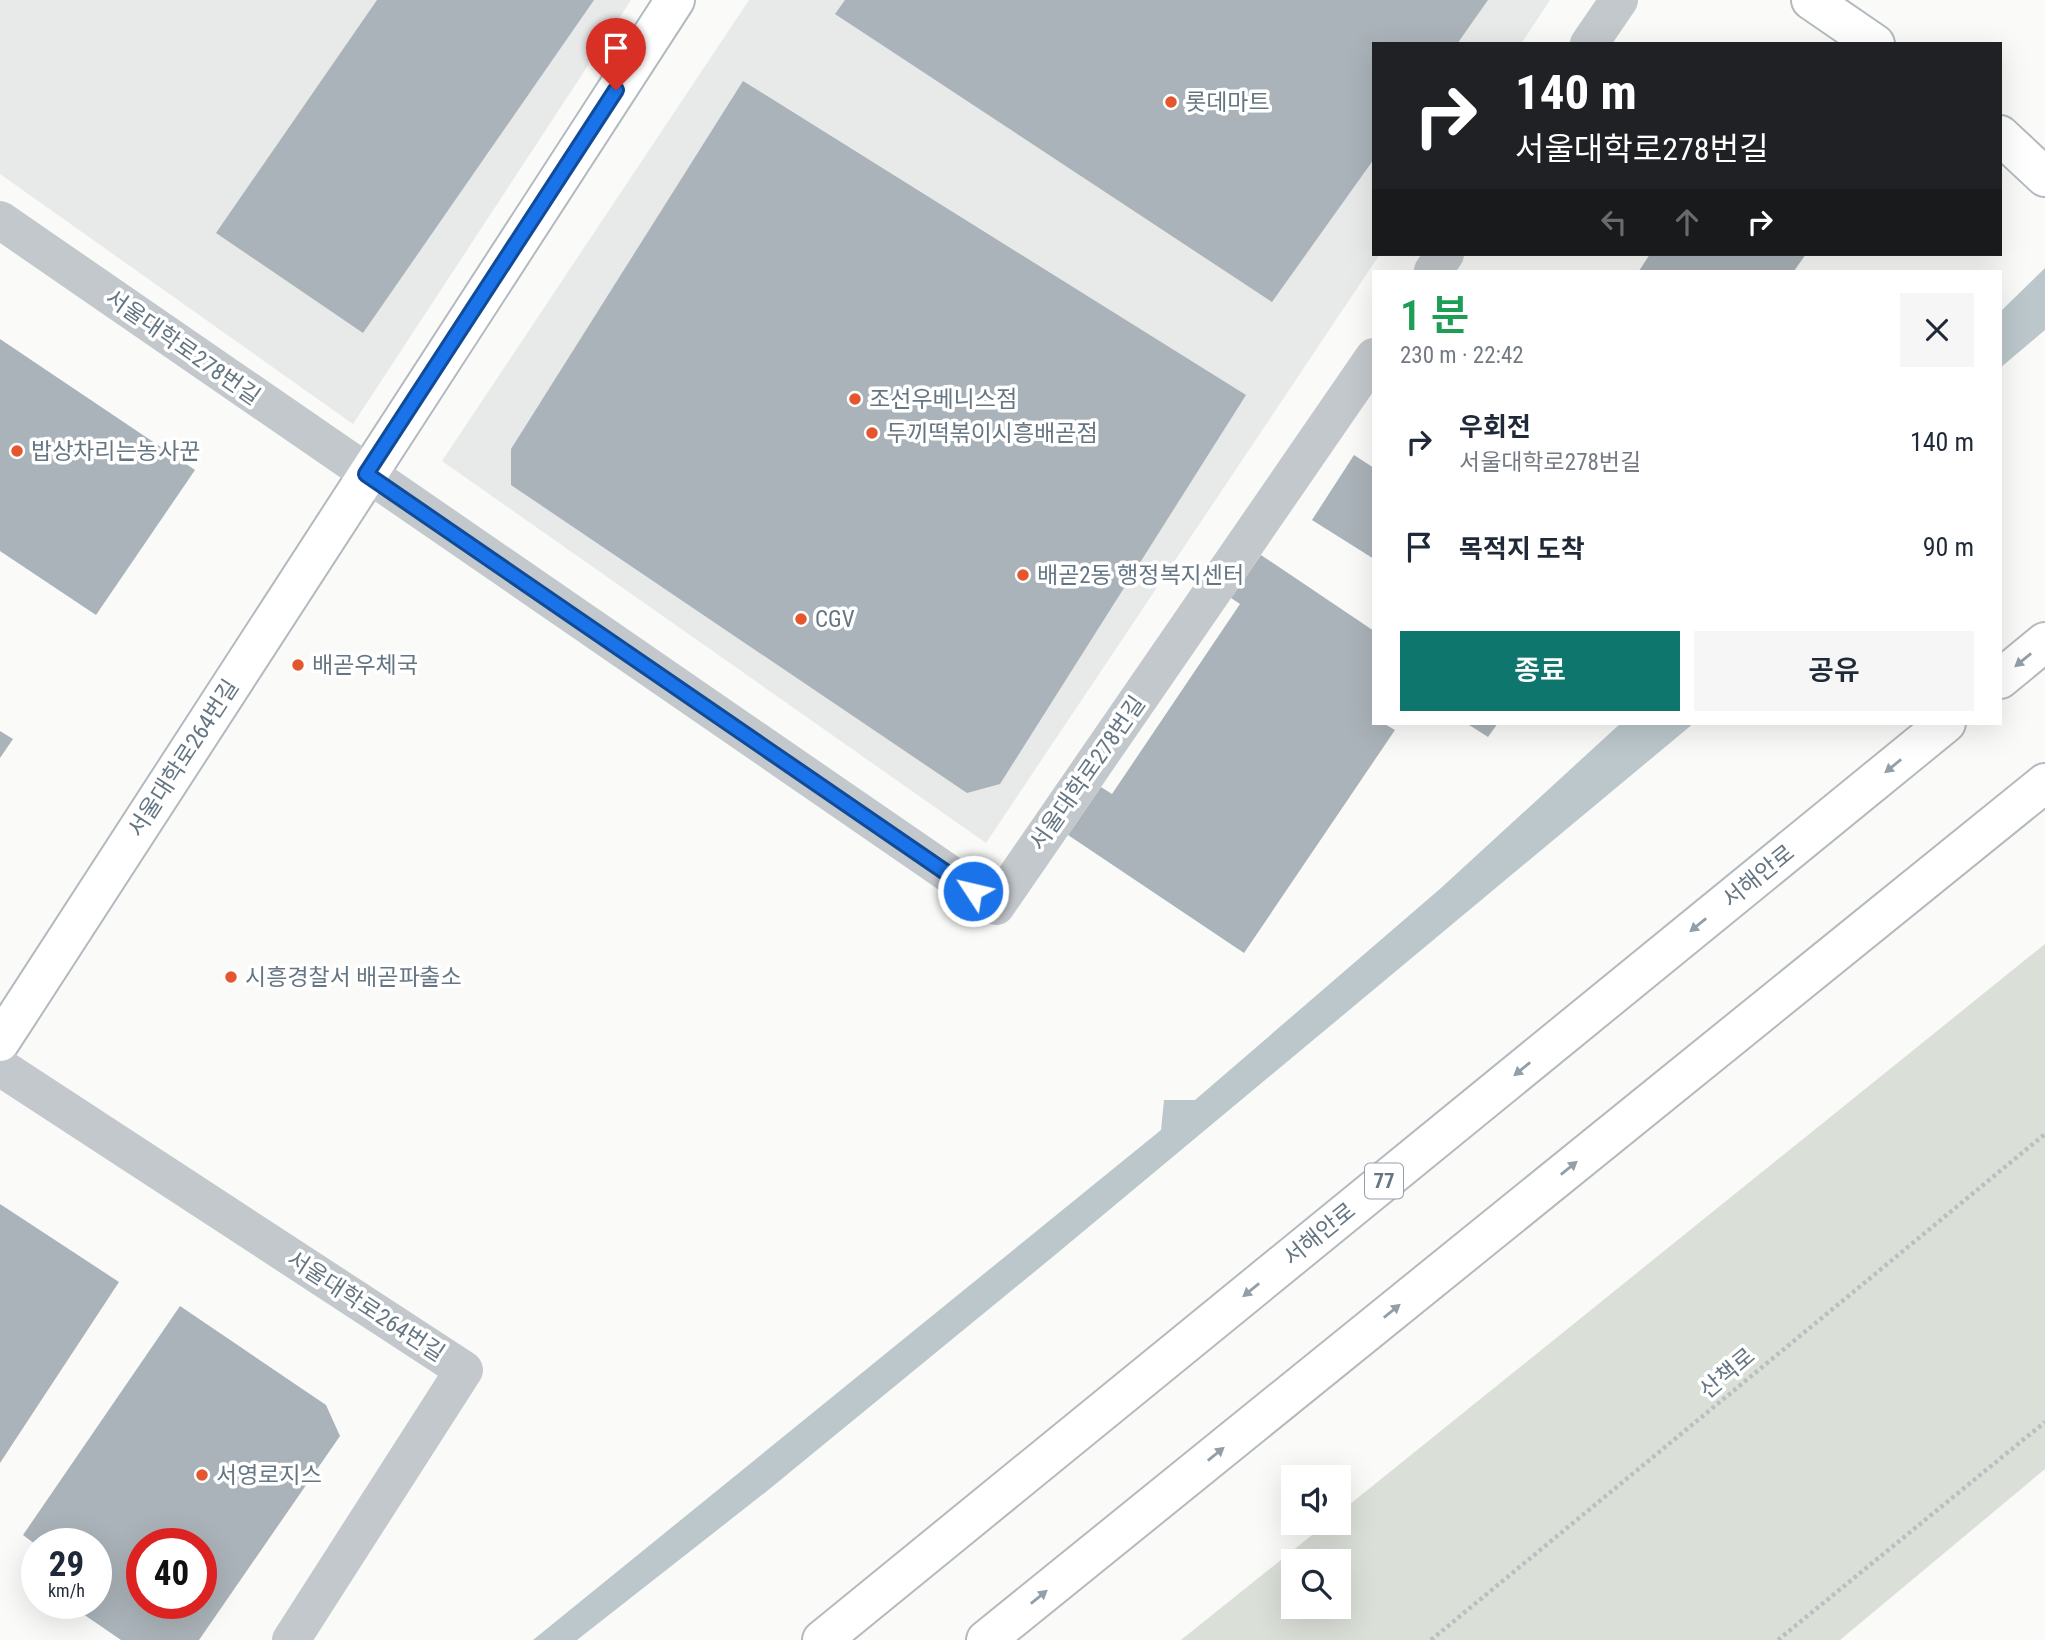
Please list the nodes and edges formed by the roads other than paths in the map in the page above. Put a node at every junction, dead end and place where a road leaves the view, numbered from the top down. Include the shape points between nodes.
1 (675, 0) edge
2 (1619, 0) edge
3 (1811, 0) edge
4 (1590, 42) edge
5 (1872, 42) edge
6 (2002, 128) edge
7 (2002, 137) edge
8 (2045, 155) edge
9 (2045, 177) edge
10 (0, 220) edge
11 (1372, 360) edge
12 (366, 474) junction
13 (2045, 642) edge
14 (2002, 676) edge
15 (1944, 725) edge
16 (2045, 783) edge
17 (0, 1042) edge
18 (0, 1067) edge
19 (292, 1640) edge
20 (822, 1640) edge
21 (986, 1640) edge

1 - 12 main road
2 - 4 street
3 - 5 main road
6 - 8 main road
7 - 9 main road
10 - 12 street, 서울대학로278번길
11 - 12 street, 서울대학로278번길 via 996,906
12 - 17 main road, 서울대학로264번길
13 -> 14 main road
15 -> 20 main road, 서해안로 / 77
21 -> 16 main road
18 - 19 street, 서울대학로264번길 via 464,1370

